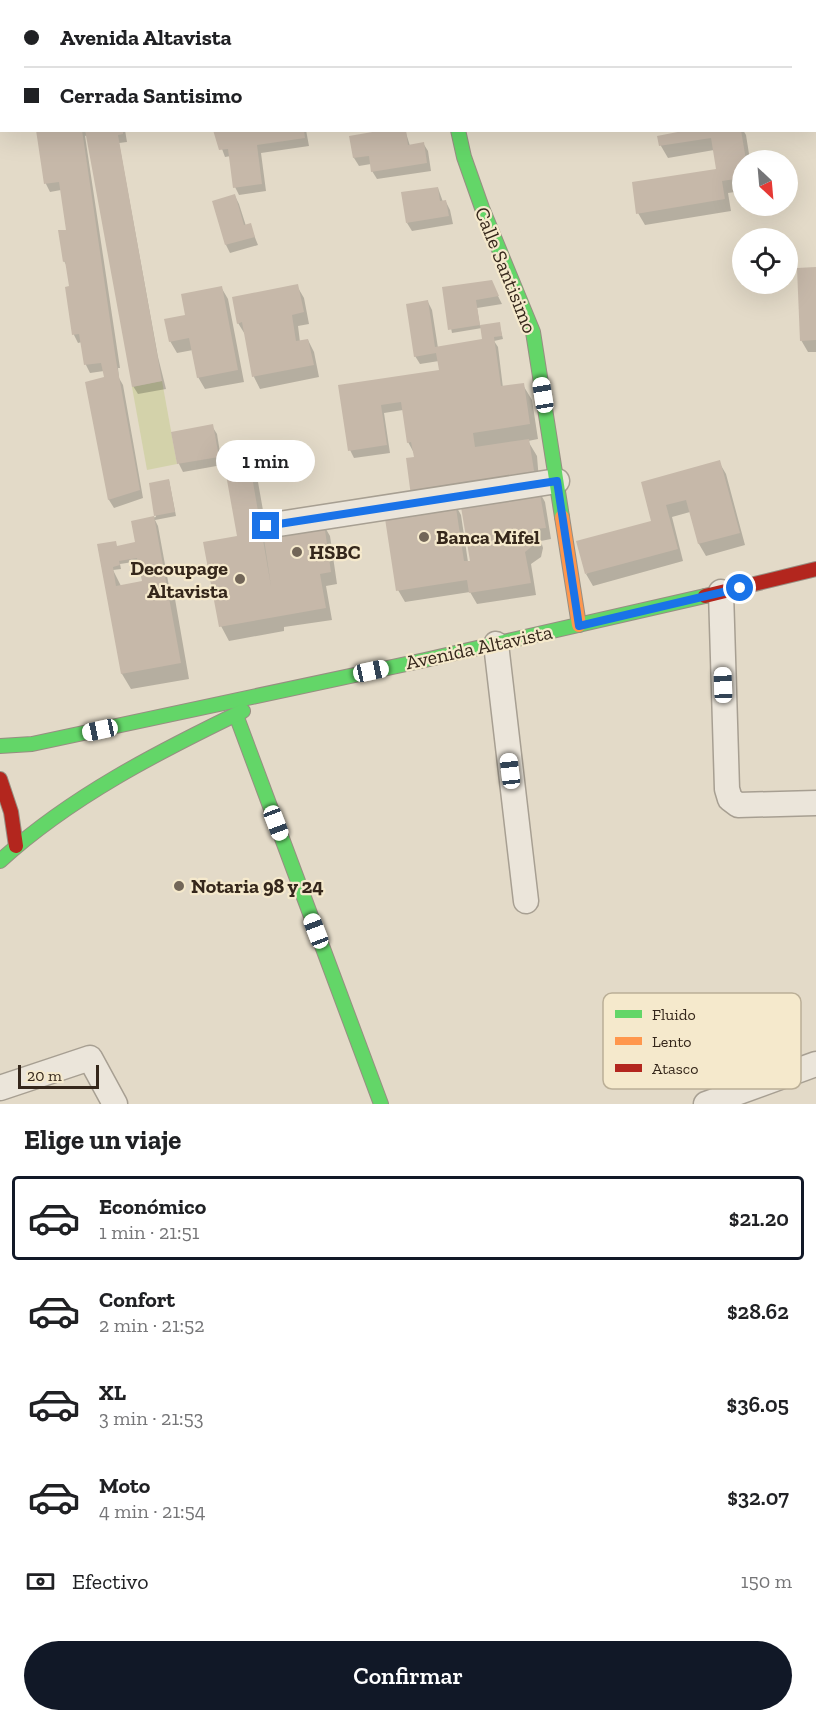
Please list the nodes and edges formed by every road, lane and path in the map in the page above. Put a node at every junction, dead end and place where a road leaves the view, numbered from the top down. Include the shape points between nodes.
1 (459, 132) edge
2 (557, 481) junction
3 (266, 526) dead end
4 (816, 569) edge
5 (721, 592) junction
6 (579, 626) junction
7 (496, 644) junction
8 (294, 688) junction
9 (236, 715) junction
10 (0, 746) edge
11 (0, 779) edge
12 (816, 803) edge
13 (5, 848) edge
14 (526, 901) dead end
15 (816, 1064) edge
16 (801, 1069) edge
17 (0, 1088) edge
18 (747, 1089) edge
19 (115, 1104) edge
20 (381, 1104) edge
21 (706, 1104) edge

1 - 2 street, Calle Santisimo via 474,190 533,332
2 - 3 street
2 - 6 street, Calle Santisimo
4 - 5 street, Avenida Altavista
5 - 6 street, Avenida Altavista
5 - 12 street via 730,799 738,805
6 - 7 street, Avenida Altavista
7 - 8 street, Avenida Altavista
7 - 14 street
8 - 9 street
8 - 10 street, Avenida Altavista via 40,742
9 - 13 street via 172,746
9 - 20 street
11 - 13 street via 12,812
15 - 16 street
17 - 19 street via 90,1058
18 - 21 street

